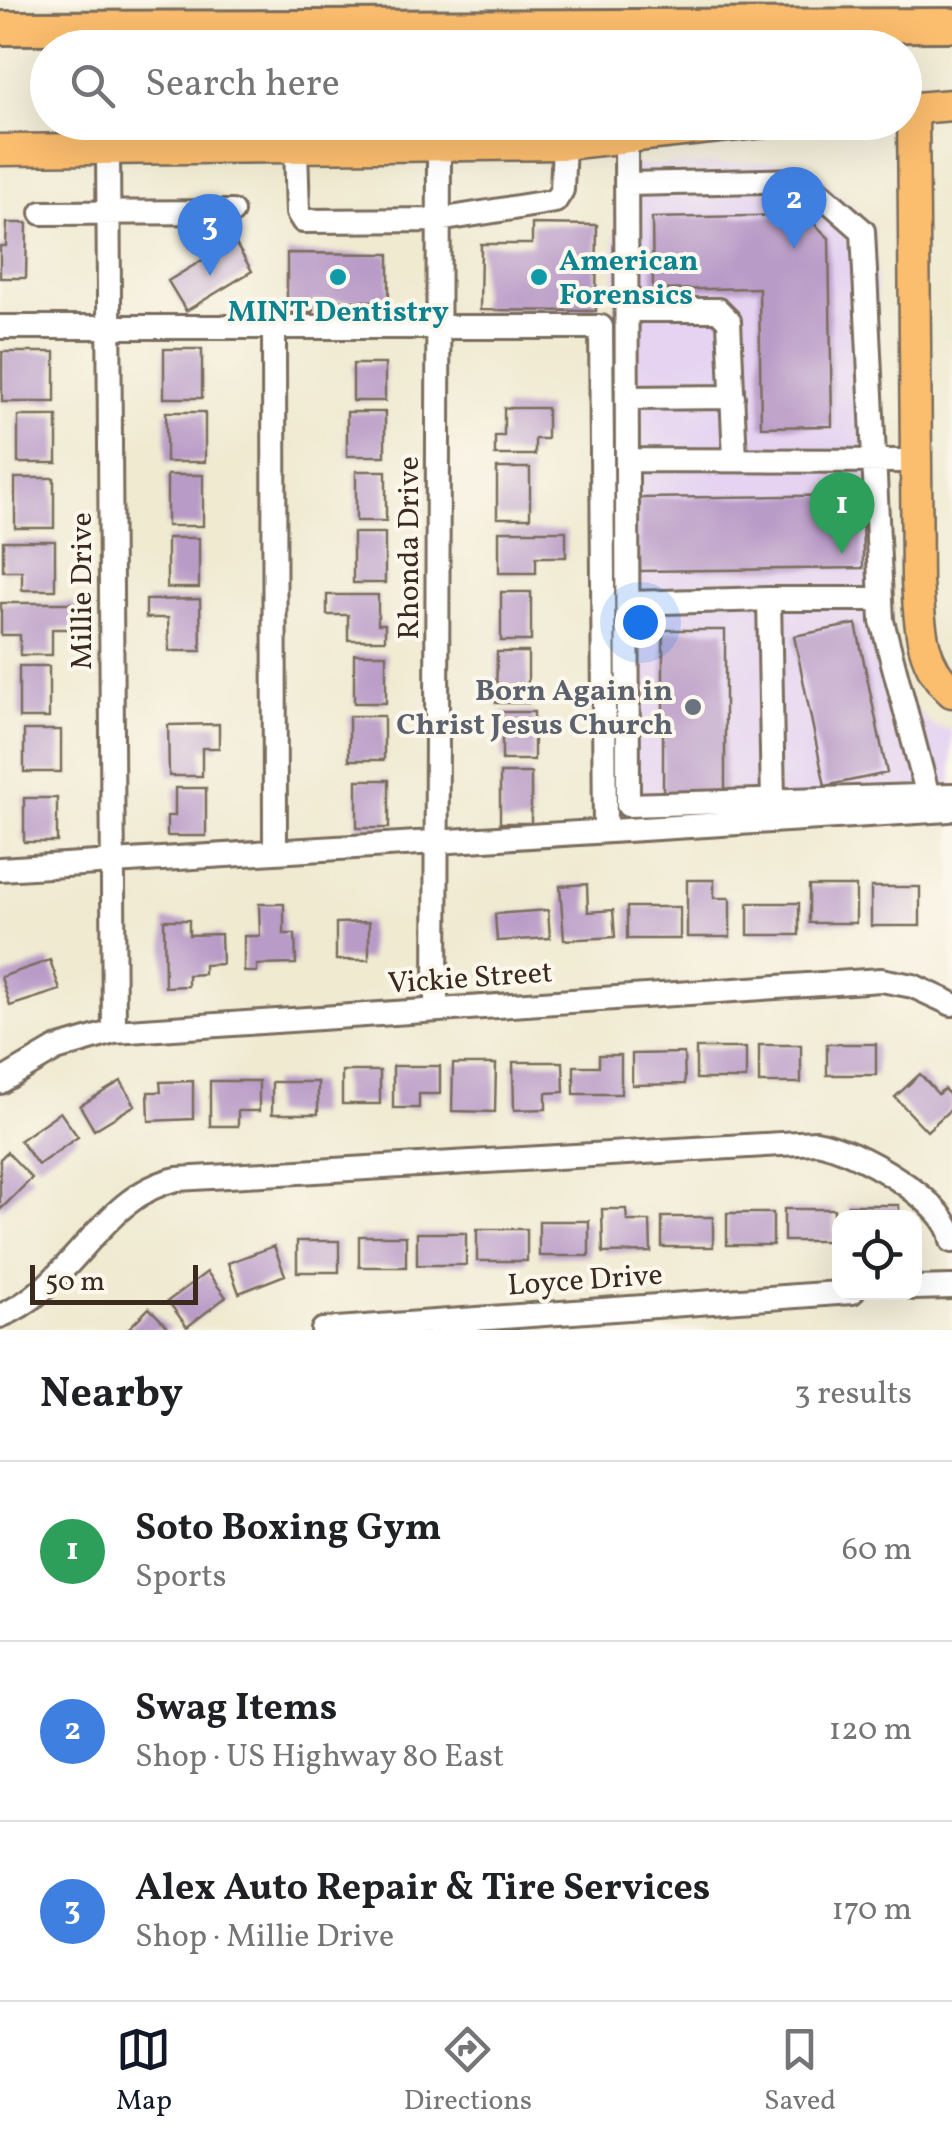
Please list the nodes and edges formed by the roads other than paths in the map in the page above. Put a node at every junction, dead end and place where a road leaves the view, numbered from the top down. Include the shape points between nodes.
1 (952, 26) edge
2 (0, 28) edge
3 (952, 104) edge
4 (922, 107) edge
5 (626, 140) joint
6 (910, 140) edge
7 (564, 144) junction
8 (439, 147) junction
9 (296, 148) junction
10 (108, 149) junction
11 (0, 150) edge
12 (626, 184) junction
13 (108, 212) junction
14 (232, 212) dead end
15 (42, 213) dead end
16 (439, 220) junction
17 (627, 310) junction
18 (0, 326) edge
19 (110, 326) junction
20 (274, 326) junction
21 (438, 326) junction
22 (732, 397) junction
23 (627, 398) junction
24 (628, 460) junction
25 (736, 460) junction
26 (874, 460) junction
27 (916, 460) junction
28 (769, 598) junction
29 (881, 598) junction
30 (628, 604) junction
31 (952, 692) edge
32 (952, 795) edge
33 (928, 796) junction
34 (772, 801) junction
35 (952, 810) edge
36 (605, 831) junction
37 (437, 841) junction
38 (275, 852) junction
39 (113, 862) junction
40 (0, 869) edge
41 (952, 1004) edge
42 (436, 1010) junction
43 (114, 1032) junction
44 (0, 1082) edge
45 (952, 1241) edge
46 (952, 1287) edge
47 (922, 1288) edge
48 (832, 1293) edge
49 (0, 1316) edge
50 (323, 1330) edge

1 - 2 highway
3 - 4 main road
5 - 7 main road
5 - 12 street
6 - 27 main road
7 - 8 main road
7 - 16 street via 564,183 555,201
8 - 9 main road
8 - 16 street, Rhonda Drive
9 - 10 main road
9 - 16 street via 303,221
10 - 11 main road
10 - 13 street, Millie Drive
12 - 17 street
12 - 26 street via 806,180 863,231
13 - 14 street
13 - 15 street
13 - 19 street, Millie Drive
16 - 21 street, Rhonda Drive
17 - 22 street via 725,314
17 - 23 street
18 - 19 street
19 - 20 street
19 - 39 street, Millie Drive
20 - 21 street
20 - 38 street
21 - 36 street via 601,326
21 - 37 street, Rhonda Drive
22 - 23 street
22 - 25 street
23 - 24 street
24 - 25 street
24 - 30 street
25 - 26 street
26 - 27 street
26 - 29 street
27 - 31 main road via 920,626 925,654
28 - 29 street
28 - 30 street
28 - 34 street
29 - 33 street
30 - 34 street via 628,805
32 - 33 street
33 - 34 street
35 - 36 street
36 - 37 street
37 - 38 street
37 - 42 street, Rhonda Drive
38 - 39 street
39 - 40 street
39 - 43 street, Millie Drive
41 - 42 street, Vickie Street via 881,980
42 - 43 street, Vickie Street
43 - 44 street, Vickie Street via 56,1049
45 - 49 street via 944,1214 920,1196 842,1146 816,1142 177,1180 141,1191 30,1301
46 - 47 street
48 - 50 street, Loyce Drive

